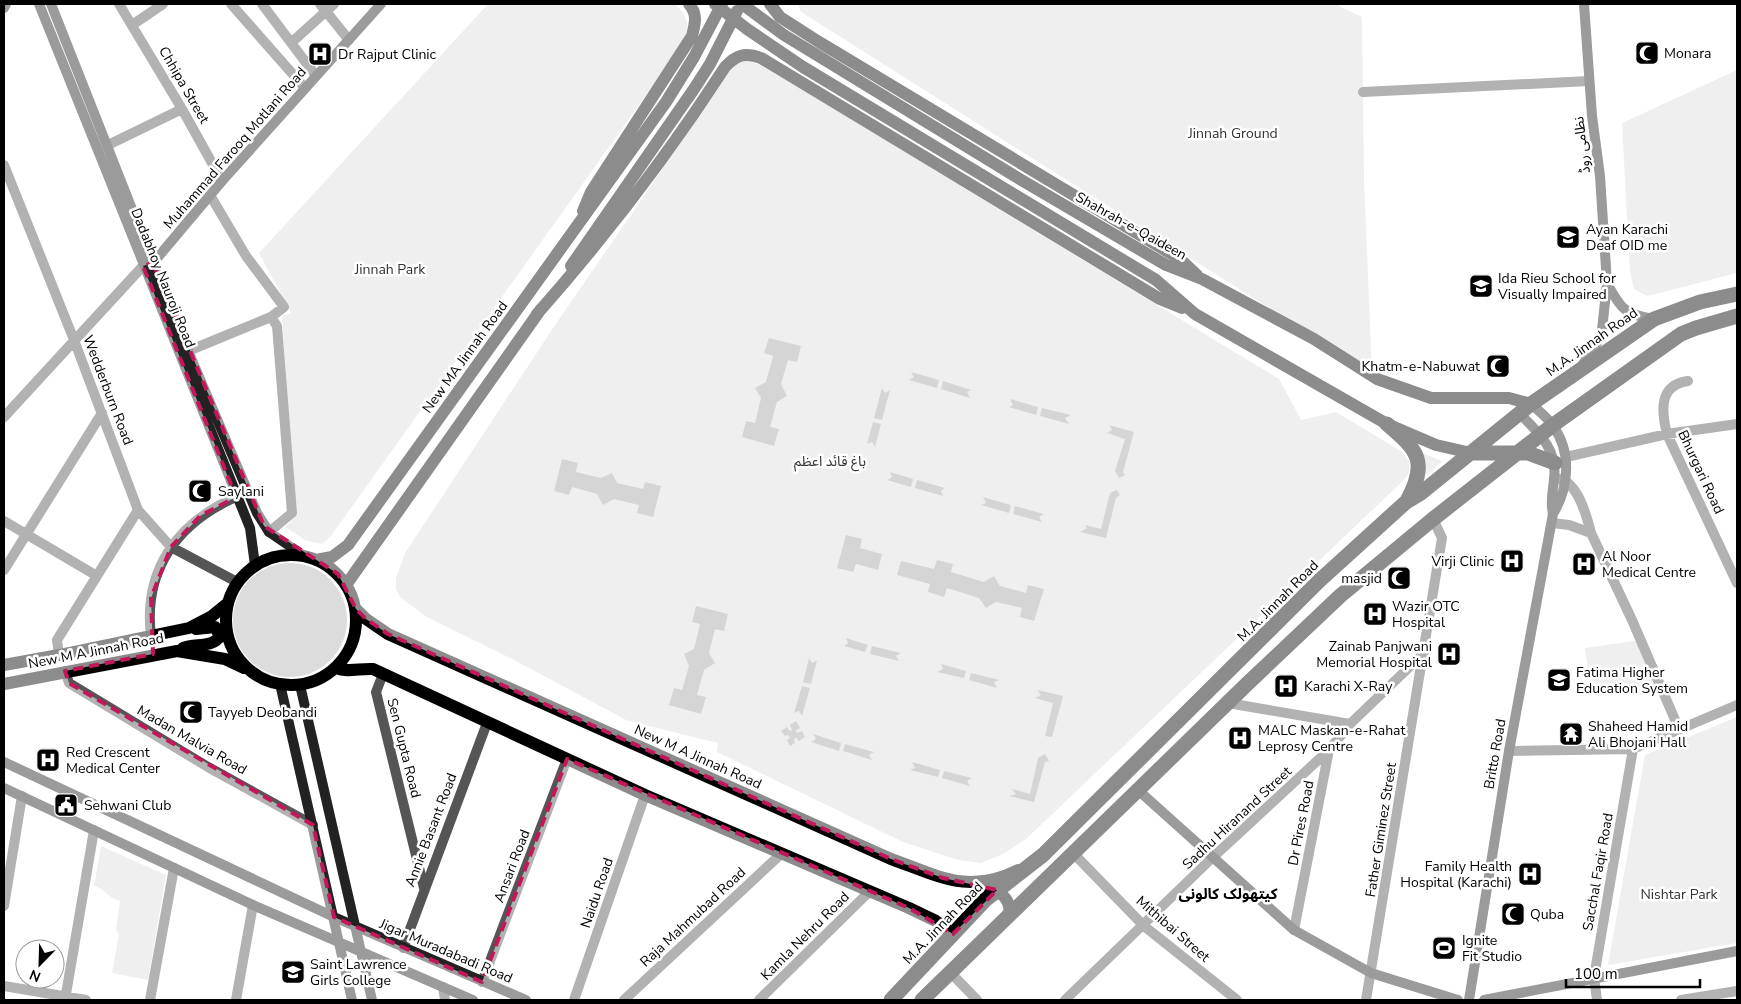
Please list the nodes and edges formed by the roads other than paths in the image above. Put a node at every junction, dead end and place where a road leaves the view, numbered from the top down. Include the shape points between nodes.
1 (6, 4) edge
2 (39, 4) edge
3 (51, 4) edge
4 (119, 4) edge
5 (162, 4) edge
6 (231, 4) edge
7 (262, 4) edge
8 (381, 4) edge
9 (689, 4) edge
10 (715, 4) edge
11 (722, 4) edge
12 (741, 4) edge
13 (770, 4) edge
14 (1584, 4) edge
15 (327, 6) edge
16 (4, 8) edge
17 (132, 25) junction
18 (349, 40) junction
19 (291, 43) junction
20 (316, 76) junction
21 (1589, 81) junction
22 (305, 88) junction
23 (1363, 92) dead end
24 (182, 109) junction
25 (108, 145) junction
26 (4, 165) edge
27 (222, 181) junction
28 (210, 195) junction
29 (576, 230) junction
30 (148, 265) junction
31 (1166, 265) junction
32 (1202, 279) junction
33 (1156, 280) junction
34 (1606, 283) junction
35 (1737, 294) edge
36 (537, 314) junction
37 (1195, 314) junction
38 (1737, 316) edge
39 (271, 317) junction
40 (1654, 319) junction
41 (74, 340) junction
42 (188, 351) junction
43 (1579, 371) junction
44 (1688, 381) dead end
45 (1526, 409) junction
46 (102, 413) junction
47 (4, 414) edge
48 (1387, 424) junction
49 (1737, 424) edge
50 (1553, 425) junction
51 (1667, 434) junction
52 (1541, 435) junction
53 (1520, 452) junction
54 (1471, 453) junction
55 (1560, 470) junction
56 (236, 497) junction
57 (1406, 502) junction
58 (138, 510) junction
59 (1433, 519) junction
60 (1552, 519) junction
61 (4, 521) edge
62 (269, 532) junction
63 (1591, 533) junction
64 (25, 534) junction
65 (171, 547) junction
66 (310, 558) junction
67 (255, 565) junction
68 (4, 570) edge
69 (97, 576) junction
70 (237, 582) junction
71 (1737, 583) edge
72 (346, 585) junction
73 (228, 603) junction
74 (356, 609) junction
75 (189, 628) junction
76 (151, 636) junction
77 (176, 651) junction
78 (1424, 653) junction
79 (59, 656) junction
80 (4, 665) edge
81 (336, 668) junction
82 (65, 671) junction
83 (250, 671) junction
84 (383, 674) junction
85 (4, 684) edge
86 (280, 684) junction
87 (300, 685) junction
88 (1228, 703) junction
89 (1737, 705) edge
90 (487, 723) junction
91 (1350, 724) junction
92 (1680, 730) junction
93 (1633, 749) junction
94 (1329, 750) junction
95 (1509, 751) junction
96 (567, 759) junction
97 (4, 762) edge
98 (4, 788) edge
99 (1138, 791) junction
100 (645, 794) junction
101 (22, 796) junction
102 (314, 825) junction
103 (94, 830) junction
104 (781, 854) junction
105 (1074, 854) junction
106 (1039, 859) junction
107 (1211, 859) junction
108 (174, 868) junction
109 (975, 883) junction
110 (424, 888) junction
111 (870, 891) junction
112 (1002, 895) junction
113 (253, 905) junction
114 (4, 906) edge
115 (1009, 916) junction
116 (334, 917) junction
117 (1144, 926) junction
118 (356, 928) junction
119 (1294, 930) junction
120 (953, 934) junction
121 (338, 943) junction
122 (403, 948) junction
123 (1737, 951) edge
124 (362, 952) junction
125 (951, 973) junction
126 (1371, 973) junction
127 (1594, 977) junction
128 (482, 982) junction
129 (4, 986) edge
130 (443, 988) junction
131 (1737, 991) edge
132 (65, 998) edge
133 (86, 1000) edge
134 (150, 1000) edge
135 (236, 1000) edge
136 (352, 1000) edge
137 (372, 1000) edge
138 (446, 1000) edge
139 (473, 1000) edge
140 (526, 1000) edge
141 (574, 1000) edge
142 (624, 1000) edge
143 (759, 1000) edge
144 (891, 1000) edge
145 (922, 1000) edge
146 (977, 1000) edge
147 (1065, 1000) edge
148 (1237, 1000) edge
149 (1366, 1000) edge
150 (1458, 1000) edge
151 (1468, 1000) edge
152 (1484, 1000) edge
153 (1598, 1000) edge
154 (1681, 1000) edge

1 - 16 street
2 - 30 street, Dadabhoy Nauroji Road
3 - 25 street
4 - 17 street, Chhipa Street
5 - 17 street
6 - 22 street
7 - 19 street
8 - 18 street, Muhammad Farooq Motlani Road
9 - 29 main road via 696,20 692,36 590,192
10 - 33 main road via 803,67
11 - 29 main road, New MA Jinnah Road via 681,79
12 - 31 main road, Shahrah-e-Qaideen via 812,52
12 - 36 main road via 710,64
13 - 32 main road via 780,17 818,42 1180,259
14 - 21 street, نظامی روڈ
15 - 18 street
15 - 19 street
17 - 24 street, Chhipa Street
18 - 20 street, Muhammad Farooq Motlani Road
19 - 20 street
20 - 22 street, Muhammad Farooq Motlani Road
21 - 23 street
21 - 34 street, نظامی روڈ via 1600,176
22 - 27 street, Muhammad Farooq Motlani Road
24 - 25 street
24 - 27 street, Chhipa Street
25 - 30 street
26 - 41 street, Wedderburn Road
27 - 28 street, Muhammad Farooq Motlani Road
28 - 30 street, Muhammad Farooq Motlani Road
28 - 39 street via 246,256 284,307
29 - 66 main road, New MA Jinnah Road via 348,545 332,557
30 - 41 street, Muhammad Farooq Motlani Road
30 - 42 street
30 - 56 street, Dadabhoy Nauroji Road
31 - 32 main road, Shahrah-e-Qaideen
31 - 33 main road
32 - 45 main road, Shahrah-e-Qaideen via 1401,390 1444,400 1509,398
33 - 37 main road
34 - 40 street, نظامی روڈ via 1620,307 1635,316
34 - 43 street, نظامی روڈ via 1600,336
35 - 40 highway, M.A. Jinnah Road via 1700,302
36 - 37 main road via 592,253 648,180 725,67 733,58 744,54 761,58 1152,294
36 - 72 main road
37 - 48 main road
38 - 50 highway via 1681,334
39 - 42 street
39 - 62 street via 277,326 292,513
40 - 43 highway, M.A. Jinnah Road
41 - 46 street, Wedderburn Road
41 - 47 street, Muhammad Farooq Motlani Road
42 - 62 street
43 - 45 highway, M.A. Jinnah Road
44 - 51 street, Bhurgari Road via 1670,387 1665,398
45 - 50 street, Britto Road
45 - 52 street
45 - 54 highway, M.A. Jinnah Road
46 - 58 street, Wedderburn Road
46 - 64 street
48 - 54 main road via 1436,445
48 - 57 highway via 1416,452 1419,463 1418,478
49 - 51 street
50 - 52 highway
50 - 55 street, Britto Road via 1564,448
51 - 55 street
51 - 71 street, Bhurgari Road
52 - 53 highway
52 - 55 street
53 - 54 highway
53 - 55 highway via 1537,455
53 - 59 highway
54 - 57 highway, M.A. Jinnah Road
55 - 60 street, Britto Road via 1550,503
55 - 63 street via 1573,489
56 - 65 street via 200,516
56 - 67 street, Dadabhoy Nauroji Road via 250,528
57 - 106 highway, M.A. Jinnah Road via 1319,582
58 - 65 street, Wedderburn Road
58 - 69 street
59 - 78 street, Father Giminez Street via 1442,538
59 - 88 highway via 1340,596
60 - 63 street
60 - 95 street, Britto Road
61 - 64 street
62 - 66 street
63 - 92 street
64 - 68 street
64 - 69 street
65 - 70 street, Wedderburn Road
65 - 76 street via 158,572 150,598
66 - 67 main road via 279,556
66 - 72 main road via 328,566
67 - 70 main road
69 - 79 street via 57,640
70 - 73 main road
72 - 74 main road
73 - 75 main road, New M A Jinnah Road
73 - 83 main road via 226,622 229,640
74 - 81 main road via 353,641
74 - 109 main road, New M A Jinnah Road via 388,634 805,822 936,876
75 - 76 main road, New M A Jinnah Road
75 - 77 main road via 215,627 220,636 212,643
76 - 79 main road, New M A Jinnah Road
77 - 82 main road, New M A Jinnah Road
77 - 83 main road, New M A Jinnah Road via 225,659
78 - 91 street, Sadhu Hiranand Street
78 - 126 street, Father Giminez Street
79 - 80 main road, New M A Jinnah Road
81 - 84 main road via 345,672 373,669
81 - 87 main road via 319,679
82 - 85 main road, New M A Jinnah Road
82 - 102 street, Madan Malvia Road via 69,683 208,767
83 - 86 main road via 264,680
84 - 90 main road
84 - 110 street, Sen Gupta Road via 376,692
86 - 87 main road
86 - 102 street
87 - 118 street
88 - 91 street
88 - 99 highway
89 - 92 street
90 - 96 main road
90 - 110 street, Annie Basant Road
91 - 94 street, Sadhu Hiranand Street
92 - 93 street
93 - 95 street
93 - 127 street, Sacchal Faqir Road
94 - 107 street, Sadhu Hiranand Street
94 - 119 street, Dr Pires Road
95 - 151 street, Britto Road
96 - 100 main road
96 - 128 street, Ansari Road
97 - 116 street, Jigar Muradabadi Road
98 - 101 street
99 - 105 highway
99 - 107 street
100 - 104 main road
100 - 141 street, Naidu Road
101 - 103 street
101 - 114 street
102 - 116 street
103 - 108 street
103 - 132 street
104 - 111 main road
104 - 142 street, Raja Mahmubad Road
105 - 115 highway
105 - 117 street, Mithibai Street
106 - 109 main road, New M A Jinnah Road via 1004,876
106 - 112 highway, M.A. Jinnah Road
107 - 117 street, Sadhu Hiranand Street
107 - 119 street
108 - 113 street
108 - 134 street
109 - 112 main road
110 - 122 street, Annie Basant Road
111 - 120 main road via 927,916
111 - 143 street, Kamla Nehru Road
112 - 115 main road
112 - 120 highway, M.A. Jinnah Road
113 - 121 street
113 - 135 street
115 - 125 highway
116 - 118 street, Jigar Muradabadi Road
116 - 121 street
117 - 147 street, Sadhu Hiranand Street
117 - 148 street, Mithibai Street
118 - 122 street, Jigar Muradabadi Road
118 - 124 street
119 - 126 street
120 - 144 highway, M.A. Jinnah Road
121 - 124 street
121 - 136 street
122 - 128 street, Jigar Muradabadi Road
123 - 127 street
124 - 130 street
124 - 137 street
125 - 145 highway
125 - 146 street
126 - 149 street, Father Giminez Street
126 - 150 street
127 - 152 street
127 - 153 street, Sacchal Faqir Road
128 - 140 street, Jigar Muradabadi Road
129 - 132 street
130 - 138 street
130 - 139 street
131 - 154 street
132 - 133 street

